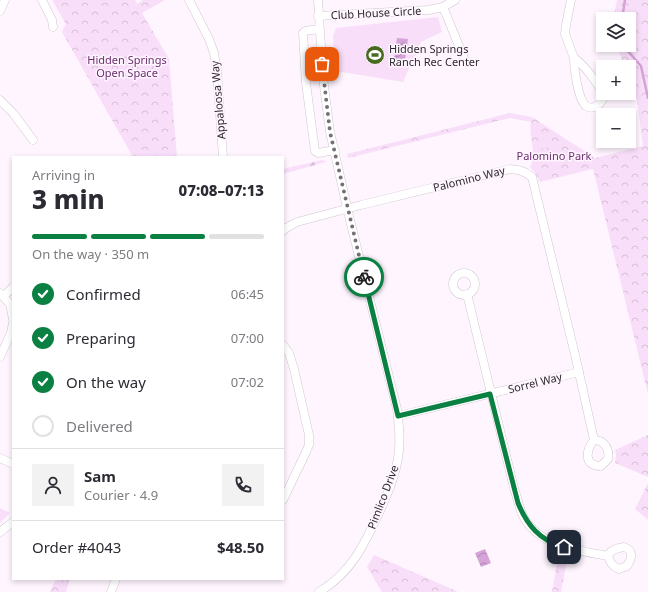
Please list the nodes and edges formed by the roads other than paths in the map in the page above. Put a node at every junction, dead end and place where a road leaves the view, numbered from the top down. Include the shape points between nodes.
1 (5, 0) edge
2 (42, 0) edge
3 (189, 0) edge
4 (318, 0) edge
5 (455, 0) edge
6 (570, 0) edge
7 (442, 6) junction
8 (0, 11) edge
9 (318, 16) junction
10 (53, 27) dead end
11 (319, 29) junction
12 (464, 58) dead end
13 (574, 58) junction
14 (0, 100) edge
15 (34, 140) dead end
16 (335, 150) junction
17 (223, 156) edge
18 (347, 209) junction
19 (284, 230) edge
20 (12, 287) edge
21 (2, 294) edge
22 (467, 294) dead end
23 (12, 310) edge
24 (12, 328) edge
25 (284, 346) edge
26 (0, 357) edge
27 (579, 372) junction
28 (490, 394) junction
29 (398, 416) junction
30 (594, 440) dead end
31 (0, 458) edge
32 (12, 464) edge
33 (284, 498) edge
34 (12, 523) edge
35 (0, 532) edge
36 (608, 556) dead end
37 (116, 580) edge
38 (324, 591) edge
39 (111, 592) edge

1 - 8 street
2 - 10 street
3 - 17 street, Appaloosa Way via 214,53
4 - 9 street, Pimlico Drive
5 - 7 street, Club House Circle
6 - 13 street via 565,34
7 - 9 street, Club House Circle via 415,12
7 - 12 street
9 - 11 street, Pimlico Drive
11 - 16 street, Pimlico Drive via 326,105
11 - 16 street via 303,32 306,83 316,151 318,153
13 - 13 street via 574,69 582,100 586,105 597,106 603,95 583,64
14 - 15 street
16 - 18 street, Pimlico Drive
18 - 19 street, Palomino Way via 298,222
18 - 27 street, Palomino Way via 510,169 525,172 532,178
18 - 29 street, Pimlico Drive
20 - 21 street
21 - 23 street
22 - 28 street
24 - 26 street
25 - 33 street via 289,353 309,435 309,445
27 - 28 street, Sorrel Way
27 - 30 street, Palomino Way
28 - 29 street, Sorrel Way
28 - 36 street via 523,516 547,541
29 - 38 street, Pimlico Drive via 398,458 391,484 361,550 343,573
31 - 32 street
34 - 35 street
37 - 39 street

